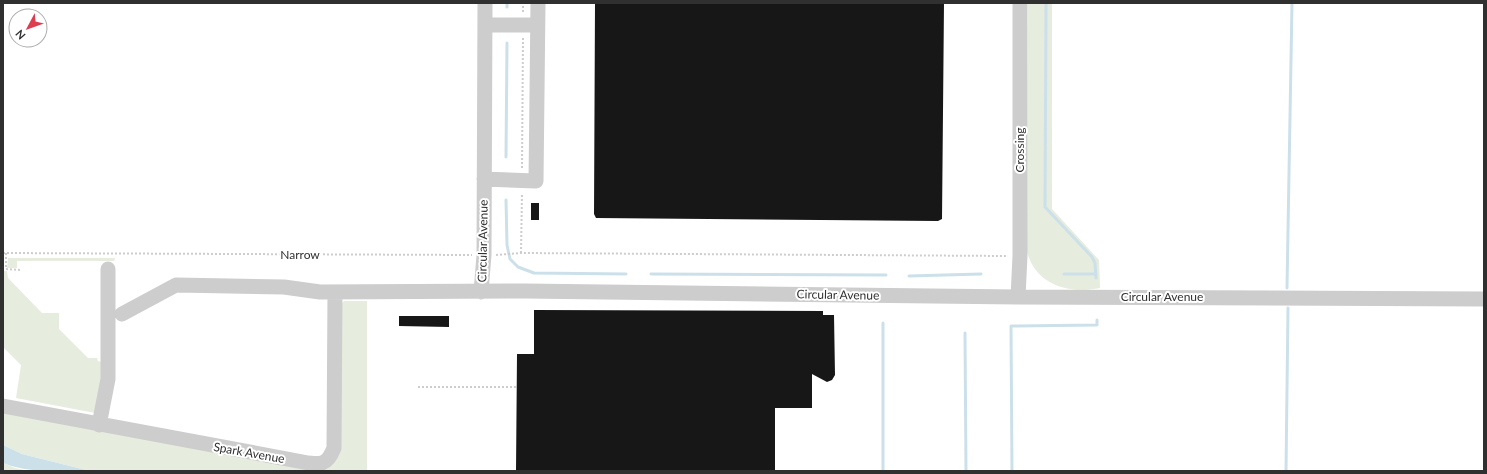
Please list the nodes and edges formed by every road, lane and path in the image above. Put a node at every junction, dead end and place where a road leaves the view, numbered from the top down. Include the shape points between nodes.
1 (485, 3) edge
2 (523, 3) edge
3 (538, 3) edge
4 (1020, 3) edge
5 (485, 25) junction
6 (530, 25) junction
7 (484, 179) junction
8 (522, 180) junction
9 (4, 254) edge
10 (521, 254) junction
11 (490, 255) junction
12 (1020, 256) junction
13 (108, 269) dead end
14 (21, 270) dead end
15 (336, 292) junction
16 (482, 292) junction
17 (1018, 297) junction
18 (1484, 299) edge
19 (122, 314) dead end
20 (418, 387) dead end
21 (516, 387) dead end
22 (3, 406) edge
23 (99, 425) junction

1 - 5 street, Circular Avenue
2 - 6 path
3 - 6 street
4 - 12 street, Crossing
5 - 6 street
5 - 7 street, Circular Avenue
6 - 8 path
6 - 8 street via 536,181
7 - 8 street
7 - 11 street, Circular Avenue
8 - 10 path
9 - 11 path, Narrow
9 - 14 path via 6,269
10 - 11 path, Narrow
10 - 12 path
11 - 16 street, Circular Avenue
12 - 17 street, Crossing
13 - 23 street via 108,379
15 - 16 street
15 - 19 street via 284,287 176,285
15 - 23 street, Spark Avenue via 334,448 330,458 323,464
16 - 17 street, Circular Avenue
17 - 18 street, Circular Avenue
20 - 21 path
22 - 23 street, Spark Avenue

